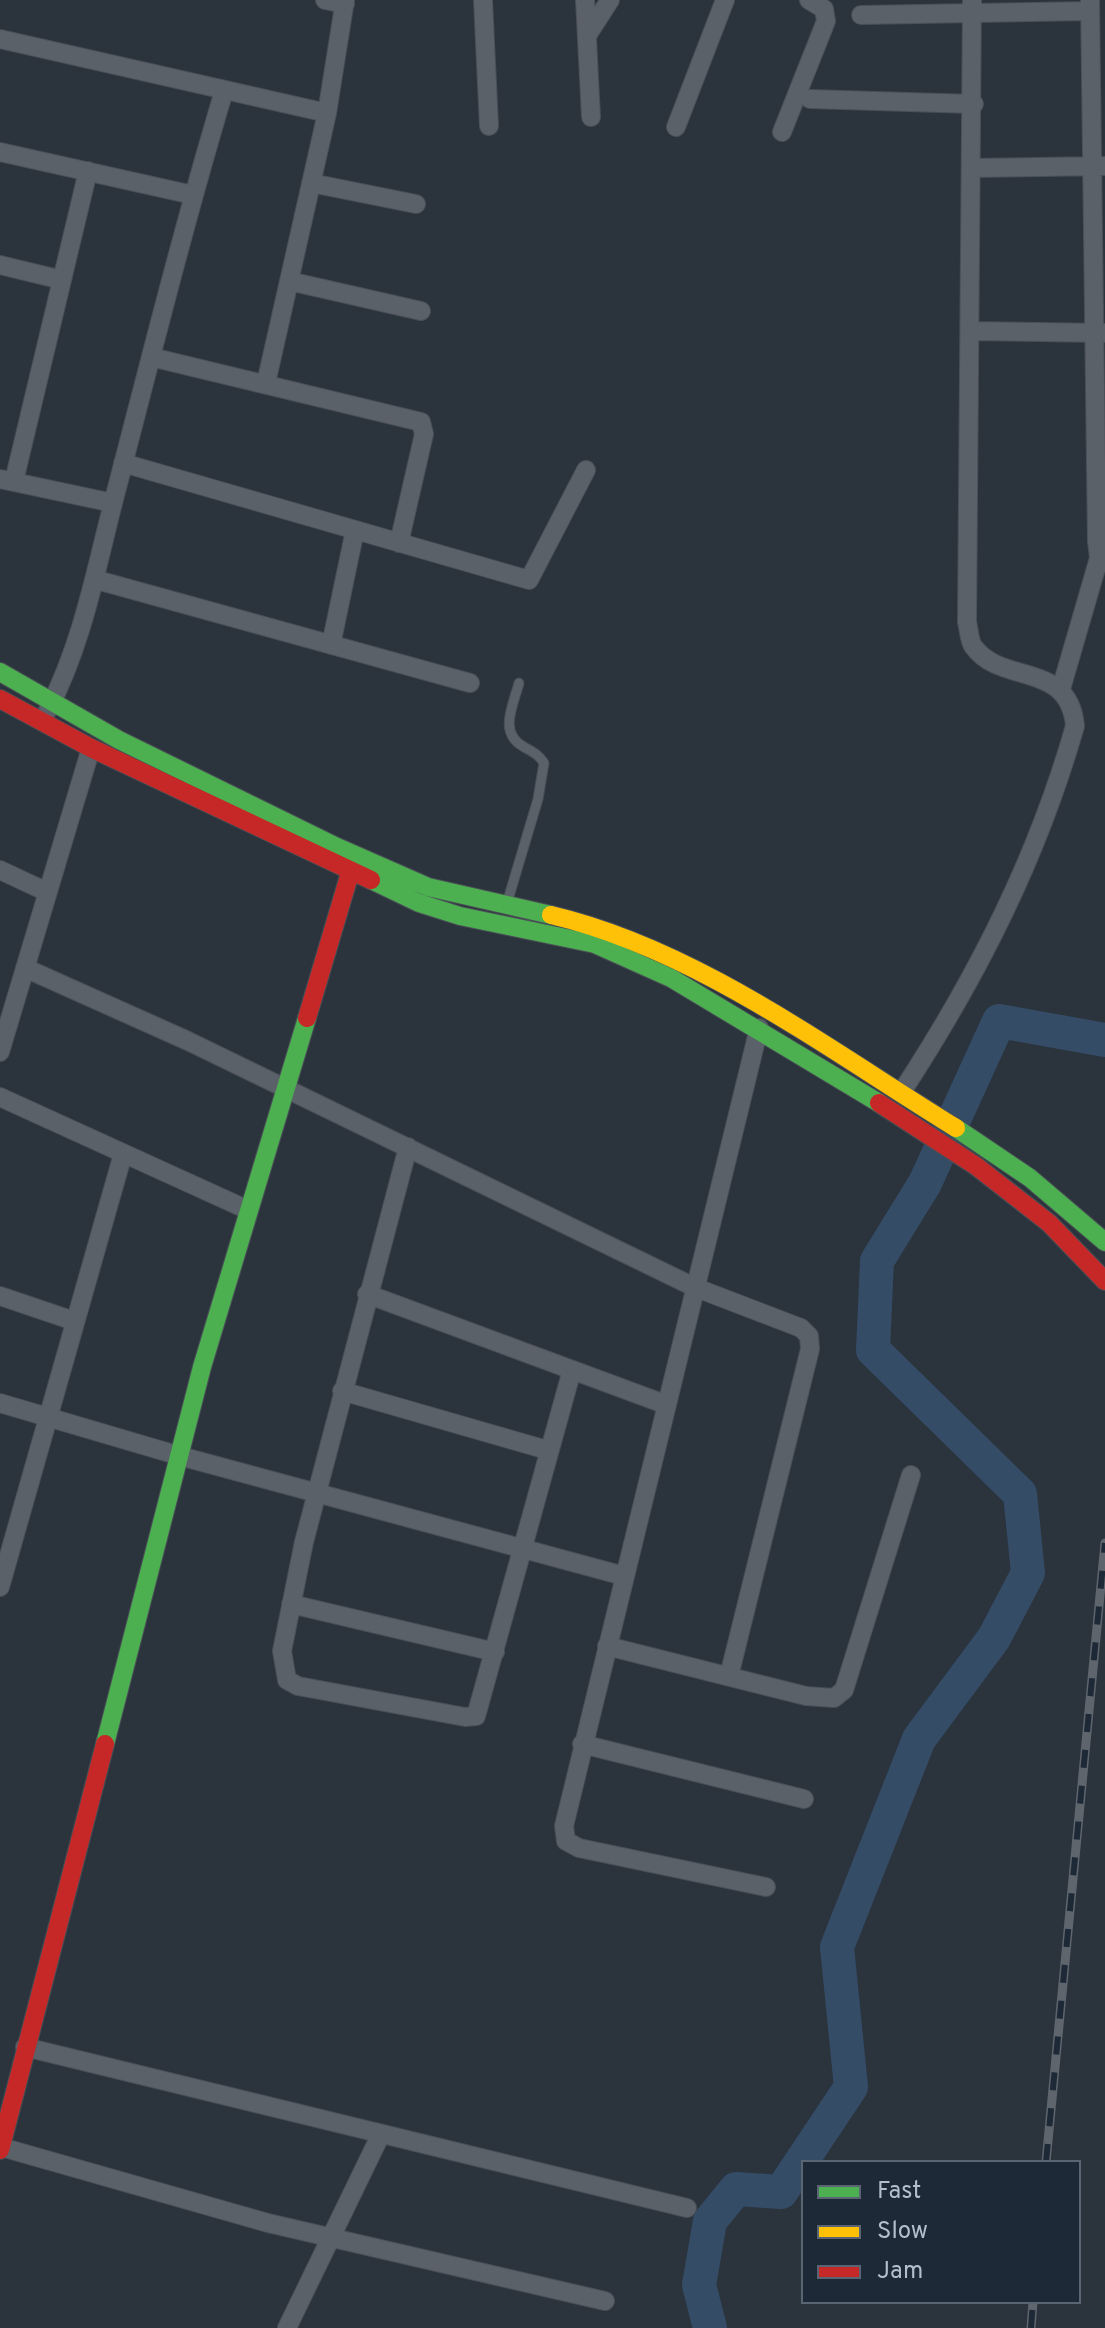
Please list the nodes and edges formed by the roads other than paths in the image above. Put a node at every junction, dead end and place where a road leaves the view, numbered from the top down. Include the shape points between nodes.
1 (325, 0) edge
2 (483, 0) edge
3 (585, 0) edge
4 (610, 0) edge
5 (725, 0) edge
6 (809, 0) edge
7 (345, 2) edge
8 (972, 6) edge
9 (1090, 6) edge
10 (861, 15) dead end
11 (588, 34) junction
12 (0, 39) edge
13 (1098, 63) edge
14 (224, 91) junction
15 (810, 99) dead end
16 (974, 104) junction
17 (327, 113) junction
18 (591, 117) dead end
19 (489, 126) dead end
20 (676, 127) dead end
21 (782, 132) dead end
22 (0, 152) edge
23 (1098, 166) edge
24 (973, 168) junction
25 (88, 171) junction
26 (311, 183) junction
27 (193, 195) junction
28 (416, 204) dead end
29 (0, 265) edge
30 (62, 280) junction
31 (289, 281) junction
32 (421, 311) dead end
33 (971, 331) junction
34 (1099, 333) edge
35 (151, 357) junction
36 (266, 383) junction
37 (1100, 449) edge
38 (123, 463) junction
39 (586, 470) dead end
40 (7, 480) edge
41 (113, 503) junction
42 (355, 530) junction
43 (399, 543) junction
44 (1102, 561) edge
45 (97, 580) junction
46 (331, 645) junction
47 (0, 672) edge
48 (470, 683) dead end
49 (519, 683) dead end
50 (1061, 689) junction
51 (0, 699) edge
52 (52, 702) junction
53 (42, 723) junction
54 (91, 748) junction
55 (0, 870) edge
56 (350, 873) junction
57 (47, 892) junction
58 (506, 906) junction
59 (25, 968) junction
60 (759, 1028) junction
61 (0, 1052) edge
62 (286, 1089) junction
63 (901, 1093) junction
64 (0, 1097) edge
65 (408, 1147) junction
66 (123, 1154) junction
67 (248, 1210) junction
68 (1105, 1242) edge
69 (1105, 1281) edge
70 (694, 1287) junction
71 (367, 1294) junction
72 (0, 1296) edge
73 (74, 1321) junction
74 (572, 1370) junction
75 (342, 1391) junction
76 (0, 1403) edge
77 (667, 1405) junction
78 (49, 1417) junction
79 (547, 1450) junction
80 (180, 1456) junction
81 (911, 1475) dead end
82 (316, 1492) junction
83 (521, 1549) junction
84 (624, 1576) junction
85 (0, 1587) edge
86 (291, 1604) junction
87 (607, 1646) junction
88 (495, 1652) junction
89 (729, 1676) junction
90 (582, 1744) junction
91 (804, 1799) dead end
92 (766, 1887) dead end
93 (25, 2047) junction
94 (15, 2089) junction
95 (0, 2115) edge
96 (381, 2134) junction
97 (0, 2149) edge
98 (687, 2208) dead end
99 (331, 2236) junction
100 (605, 2301) dead end
101 (287, 2328) edge

1 - 7 street
2 - 19 street
3 - 11 street
4 - 11 street
5 - 20 street
6 - 21 street via 824,9 826,21
7 - 17 street
8 - 9 street
8 - 10 street
8 - 16 street
9 - 13 street
11 - 18 street
12 - 14 street
13 - 23 street
14 - 17 street
14 - 27 street
15 - 16 street
16 - 24 street
17 - 26 street
22 - 25 street
23 - 24 street
23 - 34 street
24 - 33 street
25 - 27 street
25 - 30 street
26 - 28 street
26 - 31 street
27 - 35 street
29 - 30 street
30 - 40 street
31 - 32 street
31 - 36 street
33 - 34 street
33 - 50 street via 967,622 972,645 986,657
34 - 37 street
35 - 36 street
35 - 38 street
36 - 43 street via 421,422 424,434
37 - 44 street
38 - 41 street
38 - 42 street
39 - 43 street via 529,580
40 - 41 street
41 - 45 street
42 - 43 street
42 - 46 street
44 - 50 street
45 - 46 street
45 - 52 street
46 - 48 street
47 - 52 street
49 - 58 lane via 508,731 512,740 539,754 544,763
50 - 63 street via 1073,707 1075,726 1033,855 981,964
51 - 53 street
52 - 53 street
52 - 58 street via 337,847 428,887
53 - 54 street
54 - 56 street
54 - 57 street
55 - 57 street
56 - 60 street via 460,916 595,944 648,965
56 - 62 street
57 - 59 street
58 - 63 street via 631,939 727,987
59 - 61 street
59 - 62 street
60 - 69 street via 976,1166 1049,1223
60 - 70 street
62 - 65 street
62 - 67 street
63 - 68 street via 1030,1178
64 - 66 street
65 - 70 street
65 - 71 street
66 - 67 street
66 - 73 street
67 - 80 street
70 - 77 street
70 - 89 street via 801,1328 809,1336
71 - 74 street
71 - 75 street
72 - 73 street
73 - 78 street
74 - 77 street
74 - 79 street
75 - 79 street
75 - 82 street
76 - 78 street
77 - 84 street
78 - 80 street
78 - 85 street
79 - 83 street
80 - 82 street
80 - 93 street
81 - 89 street via 844,1690 834,1698 806,1696
82 - 83 street
82 - 86 street
83 - 84 street
83 - 88 street
84 - 87 street
86 - 88 street
86 - 88 street via 282,1667 287,1680 298,1686 476,1716
87 - 89 street
87 - 90 street
90 - 91 street
90 - 92 street via 564,1826 566,1841
93 - 94 street
93 - 96 street
94 - 95 street
94 - 97 street
96 - 98 street
96 - 99 street
97 - 99 street
99 - 100 street
99 - 101 street

